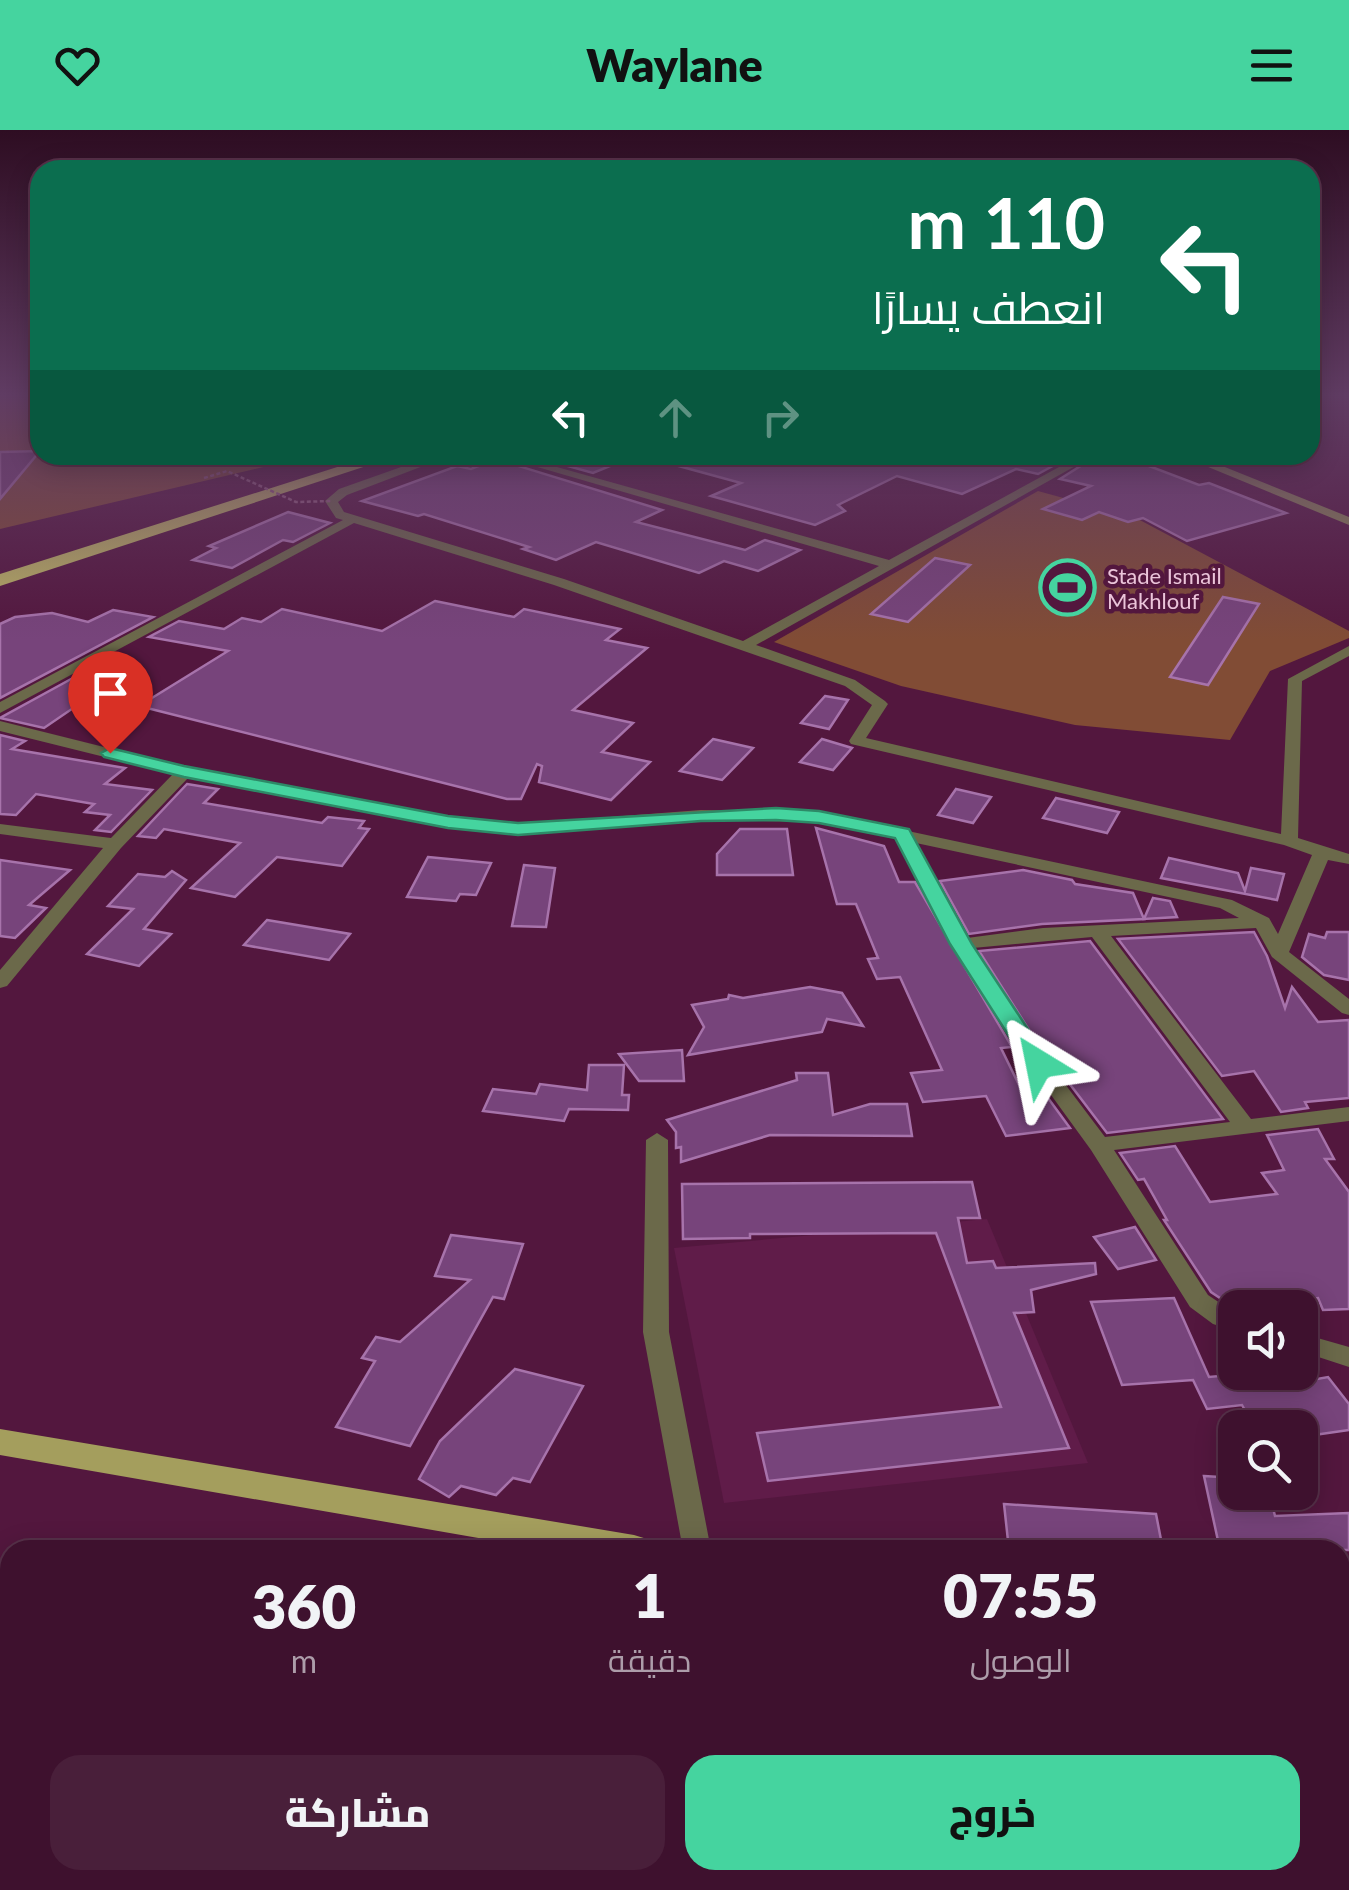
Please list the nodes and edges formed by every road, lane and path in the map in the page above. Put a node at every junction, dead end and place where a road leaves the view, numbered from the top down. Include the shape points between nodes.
1 (210, 476) edge
2 (238, 476) edge
3 (287, 476) edge
4 (326, 476) edge
5 (387, 476) edge
6 (577, 476) edge
7 (1051, 476) edge
8 (1238, 476) edge
9 (204, 478) dead end
10 (331, 502) junction
11 (354, 519) junction
12 (1349, 521) edge
13 (891, 565) junction
14 (0, 568) edge
15 (0, 580) edge
16 (744, 646) junction
17 (1349, 650) edge
18 (0, 708) edge
19 (0, 726) edge
20 (184, 772) junction
21 (0, 829) edge
22 (902, 833) junction
23 (1289, 841) junction
24 (116, 844) junction
25 (1322, 853) junction
26 (1349, 859) edge
27 (1262, 922) junction
28 (1099, 933) junction
29 (961, 944) junction
30 (1279, 953) junction
31 (0, 982) edge
32 (1349, 1008) edge
33 (1349, 1114) edge
34 (1246, 1128) junction
35 (657, 1140) dead end
36 (1100, 1145) junction
37 (1218, 1315) edge
38 (1318, 1348) edge
39 (1349, 1357) edge
40 (0, 1442) edge
41 (575, 1540) edge
42 (695, 1540) edge

1 - 9 path, bridge
2 - 10 path, bridge via 296,502
3 - 14 highway
4 - 15 highway
5 - 10 street
6 - 13 street
7 - 13 street
8 - 12 main road
10 - 11 street via 340,515
11 - 16 street
11 - 18 street
13 - 16 street
16 - 23 street via 850,683 880,704 857,741
17 - 23 street via 1295,678
19 - 20 street
20 - 22 street via 518,829 776,814
20 - 24 street
21 - 24 street
22 - 27 street via 1226,904
22 - 29 street
23 - 25 street
24 - 31 street
25 - 26 street
25 - 30 street
27 - 28 street
27 - 30 street
28 - 29 street
28 - 34 street
29 - 36 street via 1019,1037
30 - 32 street
33 - 34 street
34 - 36 street
35 - 42 street via 656,1332
36 - 37 street via 1200,1301
38 - 39 street
40 - 41 main road

